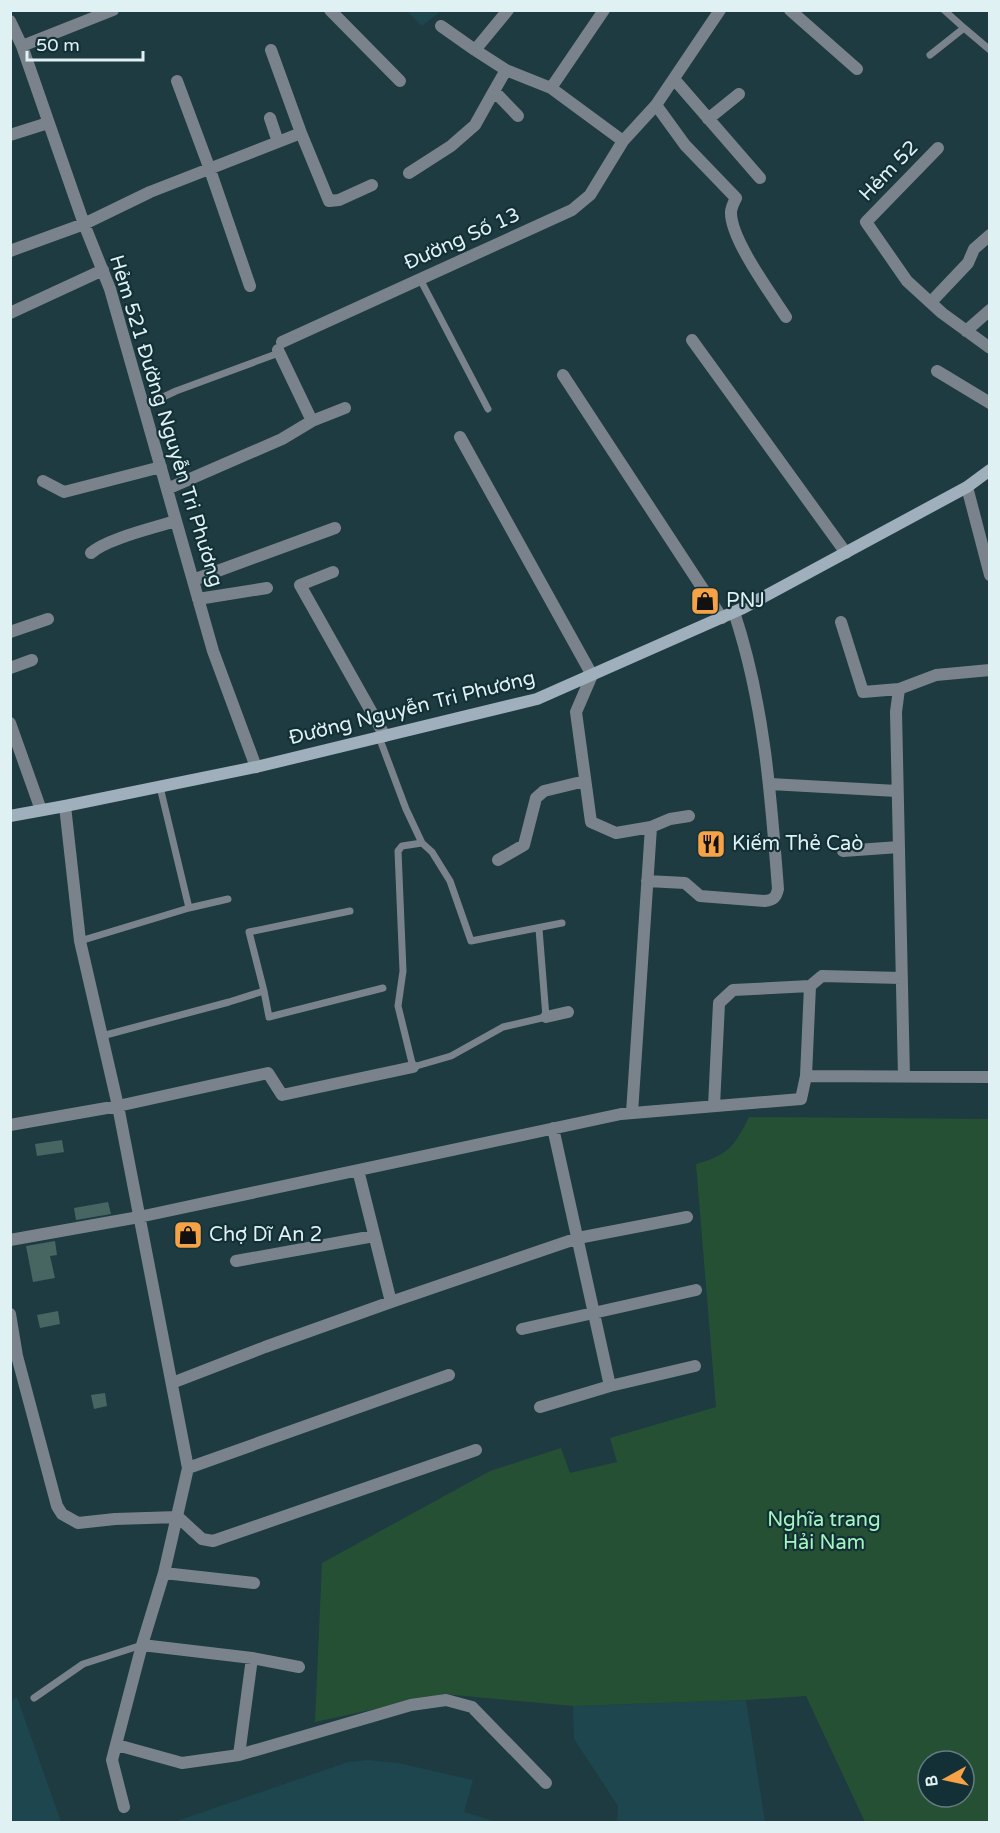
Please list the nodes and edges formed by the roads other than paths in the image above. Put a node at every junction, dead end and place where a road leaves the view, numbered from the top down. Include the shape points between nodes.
1 (113, 10) edge
2 (330, 10) edge
3 (508, 10) edge
4 (604, 10) edge
5 (720, 10) edge
6 (790, 10) edge
7 (944, 10) edge
8 (10, 21) edge
9 (441, 26) dead end
10 (964, 28) junction
11 (22, 45) junction
12 (271, 50) dead end
13 (475, 50) junction
14 (990, 50) edge
15 (930, 55) dead end
16 (857, 69) dead end
17 (506, 70) junction
18 (674, 79) junction
19 (177, 81) dead end
20 (399, 81) dead end
21 (551, 88) junction
22 (494, 91) junction
23 (739, 94) dead end
24 (656, 105) junction
25 (518, 116) dead end
26 (270, 118) dead end
27 (708, 118) junction
28 (48, 123) junction
29 (301, 133) junction
30 (10, 135) edge
31 (623, 141) junction
32 (278, 142) junction
33 (938, 148) dead end
34 (209, 168) junction
35 (409, 173) dead end
36 (760, 178) dead end
37 (372, 185) dead end
38 (84, 224) junction
39 (990, 235) edge
40 (10, 251) edge
41 (103, 270) junction
42 (420, 279) junction
43 (250, 286) dead end
44 (931, 302) junction
45 (990, 310) edge
46 (10, 314) edge
47 (786, 317) dead end
48 (966, 331) junction
49 (692, 340) dead end
50 (280, 346) junction
51 (990, 348) edge
52 (937, 371) dead end
53 (563, 375) dead end
54 (990, 403) edge
55 (144, 406) junction
56 (345, 408) dead end
57 (488, 410) dead end
58 (312, 421) junction
59 (460, 437) dead end
60 (161, 467) junction
61 (990, 470) edge
62 (43, 481) dead end
63 (967, 487) junction
64 (167, 489) junction
65 (175, 521) junction
66 (335, 528) dead end
67 (91, 553) dead end
68 (846, 553) junction
69 (333, 572) dead end
70 (990, 575) edge
71 (193, 580) junction
72 (267, 588) dead end
73 (198, 599) junction
74 (734, 612) junction
75 (722, 618) junction
76 (48, 619) dead end
77 (841, 622) dead end
78 (10, 632) edge
79 (32, 660) dead end
80 (10, 668) edge
81 (990, 670) edge
82 (592, 675) junction
83 (899, 689) junction
84 (10, 723) edge
85 (382, 736) junction
86 (256, 767) junction
87 (585, 781) junction
88 (770, 784) junction
89 (160, 787) junction
90 (897, 791) junction
91 (65, 806) junction
92 (41, 810) junction
93 (10, 816) edge
94 (689, 816) dead end
95 (651, 827) junction
96 (422, 843) junction
97 (899, 847) junction
98 (843, 851) dead end
99 (498, 860) dead end
100 (647, 880) junction
101 (228, 899) dead end
102 (189, 908) junction
103 (350, 911) dead end
104 (562, 923) dead end
105 (539, 929) junction
106 (80, 942) junction
107 (902, 978) junction
108 (810, 986) junction
109 (383, 988) dead end
110 (264, 991) junction
111 (568, 1012) dead end
112 (546, 1017) junction
113 (102, 1036) junction
114 (413, 1067) junction
115 (806, 1076) junction
116 (904, 1077) junction
117 (990, 1077) edge
118 (118, 1106) junction
119 (714, 1106) junction
120 (632, 1113) junction
121 (10, 1125) edge
122 (553, 1128) junction
123 (357, 1170) junction
124 (139, 1217) junction
125 (687, 1217) dead end
126 (374, 1236) junction
127 (578, 1238) junction
128 (10, 1240) edge
129 (236, 1261) dead end
130 (696, 1290) dead end
131 (391, 1302) junction
132 (594, 1312) junction
133 (10, 1314) edge
134 (522, 1329) dead end
135 (14, 1359) edge
136 (695, 1366) dead end
137 (449, 1375) dead end
138 (172, 1383) junction
139 (610, 1386) junction
140 (540, 1407) dead end
141 (476, 1450) dead end
142 (188, 1468) junction
143 (178, 1516) junction
144 (164, 1573) junction
145 (254, 1582) dead end
146 (142, 1644) junction
147 (252, 1658) junction
148 (299, 1667) dead end
149 (34, 1698) dead end
150 (117, 1745) junction
151 (239, 1755) junction
152 (546, 1783) dead end
153 (124, 1807) dead end

1 - 11 street
2 - 20 street
3 - 13 street
4 - 21 street
5 - 18 street, Đường Số 13
6 - 16 street
7 - 10 lane
8 - 11 street, Hẻm 521 Đường Nguyễn Tri Phương
9 - 13 street
10 - 14 lane
10 - 15 lane
11 - 28 street, Hẻm 521 Đường Nguyễn Tri Phương
12 - 29 street
13 - 17 street
17 - 21 street
17 - 22 street
18 - 24 street, Đường Số 13
18 - 27 street
19 - 34 street
21 - 31 street
22 - 25 street
22 - 35 street via 475,125
23 - 27 street
24 - 31 street, Đường Số 13
24 - 47 street via 685,145 736,198 731,212 736,231 750,263
26 - 32 street
27 - 36 street
28 - 30 street
28 - 38 street, Hẻm 521 Đường Nguyễn Tri Phương
29 - 32 street
29 - 37 street via 329,201
31 - 42 street, Đường Số 13 via 590,195 572,210
32 - 34 street
33 - 44 street, Hẻm 52 via 866,222 907,281
34 - 38 street
34 - 43 street
38 - 40 street
38 - 41 street, Hẻm 521 Đường Nguyễn Tri Phương
39 - 44 street
41 - 46 street
41 - 55 street, Hẻm 521 Đường Nguyễn Tri Phương
42 - 50 street, Đường Số 13
42 - 57 lane
44 - 48 street, Hẻm 52
45 - 48 street
48 - 51 street, Hẻm 52
49 - 68 street
50 - 55 lane, Đường Số 13 via 276,354 266,359
50 - 58 street
52 - 54 street
53 - 75 street
55 - 60 street, Hẻm 521 Đường Nguyễn Tri Phương
56 - 58 street
58 - 64 street via 282,439
59 - 82 street
60 - 62 street via 64,492
60 - 64 street, Hẻm 521 Đường Nguyễn Tri Phương
61 - 63 main road, Đường Nguyễn Tri Phương
63 - 68 main road, Đường Nguyễn Tri Phương
63 - 70 street
64 - 65 street, Hẻm 521 Đường Nguyễn Tri Phương
65 - 67 street
65 - 71 street, Hẻm 521 Đường Nguyễn Tri Phương
66 - 71 street
68 - 74 main road, Đường Nguyễn Tri Phương
69 - 85 street via 300,585
71 - 73 street, Hẻm 521 Đường Nguyễn Tri Phương
72 - 73 street
73 - 86 street, Hẻm 521 Đường Nguyễn Tri Phương
74 - 75 main road, Đường Nguyễn Tri Phương
74 - 88 street via 755,686
75 - 82 main road, Đường Nguyễn Tri Phương
76 - 78 street
77 - 83 street via 862,692
79 - 80 street
81 - 83 street via 936,675
82 - 85 main road, Đường Nguyễn Tri Phương via 537,699
82 - 87 street via 576,712
83 - 90 street
84 - 92 street
85 - 86 main road, Đường Nguyễn Tri Phương
85 - 96 lane via 406,809
86 - 89 main road, Đường Nguyễn Tri Phương
87 - 95 street via 591,822 616,833
87 - 99 street via 544,791 536,798 524,845
88 - 90 street
88 - 100 street via 778,889 772,900 700,896 685,883
89 - 91 main road, Đường Nguyễn Tri Phương
89 - 102 lane
90 - 97 street
91 - 92 main road, Đường Nguyễn Tri Phương
91 - 106 street
92 - 93 main road, Đường Nguyễn Tri Phương
94 - 95 street
95 - 100 street
96 - 105 lane via 450,881 471,941
96 - 114 lane via 402,846 398,851 404,971 398,1006
97 - 98 street
97 - 107 street
100 - 120 street
101 - 102 lane
102 - 106 lane
103 - 110 lane via 249,932
104 - 105 lane
105 - 112 lane
106 - 113 street
107 - 108 street via 822,976
107 - 116 street
108 - 115 street
108 - 119 street via 733,990 719,1002
109 - 110 lane via 269,1017
110 - 113 lane
111 - 112 street
112 - 114 lane via 503,1028 452,1056
113 - 118 street
114 - 118 street via 282,1095 268,1073
115 - 116 street
115 - 119 street via 801,1099
116 - 117 street
118 - 121 street
118 - 124 street
119 - 120 street
120 - 122 street
122 - 123 street
122 - 127 street
123 - 124 street
123 - 126 street
124 - 128 street
124 - 138 street
125 - 127 street
126 - 129 street
126 - 131 street
127 - 131 street
127 - 132 street
130 - 132 street
131 - 138 street
132 - 134 street
132 - 139 street
133 - 135 street
135 - 143 street via 54,1497 63,1514 78,1523
136 - 139 street
137 - 142 street
138 - 142 street
139 - 140 street
141 - 143 street via 213,1541 193,1533
142 - 143 street
143 - 144 street
144 - 145 street
144 - 146 street
146 - 147 street
146 - 149 lane via 83,1664
146 - 150 street
147 - 148 street
147 - 151 street
150 - 151 street via 182,1763
150 - 153 street via 112,1760
151 - 152 street via 411,1705 446,1700 472,1707

